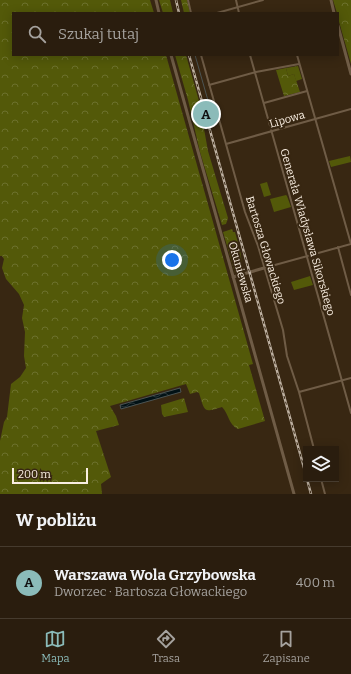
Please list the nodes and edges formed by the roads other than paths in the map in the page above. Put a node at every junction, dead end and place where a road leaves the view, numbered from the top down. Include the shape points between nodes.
1 (156, 0) edge
2 (188, 0) edge
3 (236, 0) edge
4 (263, 0) edge
5 (331, 0) edge
6 (238, 7) junction
7 (159, 12) edge
8 (191, 12) edge
9 (220, 12) edge
10 (239, 12) edge
11 (334, 12) edge
12 (339, 30) edge
13 (171, 56) edge
14 (202, 56) edge
15 (250, 56) edge
16 (297, 56) edge
17 (299, 64) junction
18 (256, 72) junction
19 (351, 74) edge
20 (209, 85) junction
21 (308, 91) junction
22 (264, 103) junction
23 (351, 109) edge
24 (316, 119) junction
25 (272, 132) junction
26 (226, 144) junction
27 (351, 244) edge
28 (338, 247) junction
29 (307, 256) junction
30 (264, 268) junction
31 (233, 277) junction
32 (351, 296) edge
33 (351, 378) edge
34 (342, 380) junction
35 (299, 392) junction
36 (351, 413) edge
37 (313, 446) edge
38 (322, 482) edge
39 (294, 494) edge
40 (325, 494) edge

1 - 7 main road
2 - 8 street
3 - 6 street
4 - 6 street
5 - 11 main road
6 - 9 street
6 - 10 street
12 - 19 main road
13 - 31 main road, Okuniewska
14 - 20 street, Bartosza Głowackiego
15 - 18 street, Generała Władysława Sikorskiego
16 - 17 street
17 - 18 street
17 - 21 street
18 - 20 street
18 - 22 street, Generała Władysława Sikorskiego
20 - 26 street, Bartosza Głowackiego
21 - 22 street
21 - 24 street
22 - 25 street, Generała Władysława Sikorskiego
23 - 24 street, Lipowa
24 - 25 street, Lipowa
24 - 27 street
25 - 26 street, Lipowa
25 - 29 street, Generała Władysława Sikorskiego
26 - 30 street, Bartosza Głowackiego
27 - 28 street
28 - 29 street
28 - 32 street
29 - 30 street
29 - 34 street, Generała Władysława Sikorskiego
30 - 31 main road
30 - 35 street, Bartosza Głowackiego
31 - 39 main road, Okuniewska
33 - 34 street
34 - 35 street
34 - 36 street, Generała Władysława Sikorskiego
35 - 37 street, Bartosza Głowackiego
38 - 40 street

